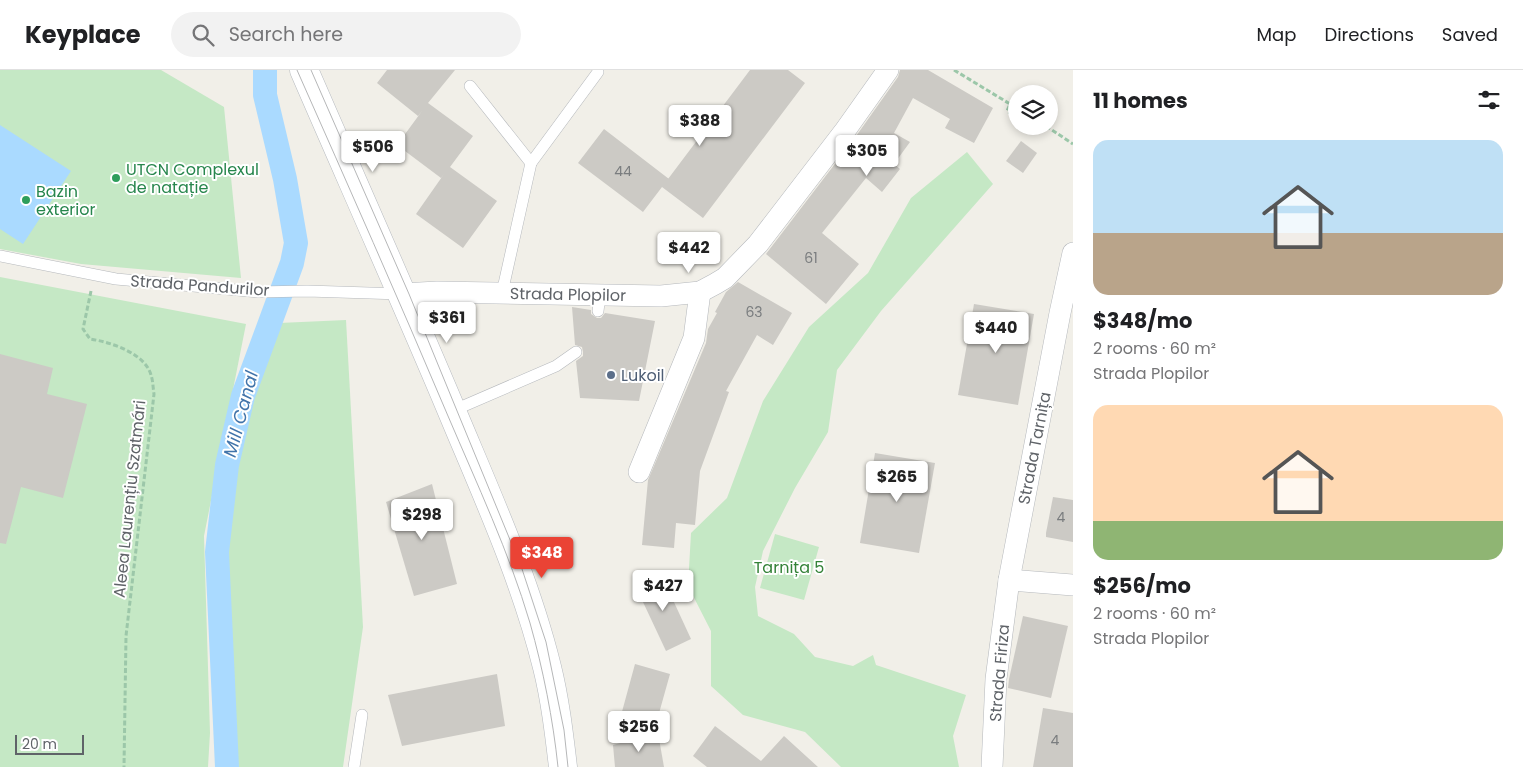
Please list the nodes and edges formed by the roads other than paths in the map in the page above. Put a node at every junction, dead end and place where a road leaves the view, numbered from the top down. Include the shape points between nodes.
1 (304, 70) edge
2 (598, 72) dead end
3 (883, 72) edge
4 (470, 86) dead end
5 (531, 163) junction
6 (1073, 253) edge
7 (0, 256) edge
8 (700, 292) junction
9 (502, 293) junction
10 (403, 294) junction
11 (576, 352) dead end
12 (452, 411) junction
13 (639, 472) dead end
14 (1009, 580) junction
15 (1073, 585) edge
16 (362, 715) dead end
17 (354, 767) edge
18 (563, 767) edge
19 (992, 767) edge

1 - 10 main road
2 - 5 lane
3 - 8 street, Strada Plopilor via 844,132 758,244 725,278
4 - 5 lane
5 - 9 lane
6 - 14 street, Strada Tarnița
7 - 10 lane, Strada Pandurilor via 116,279 258,292
8 - 9 street, Strada Plopilor via 599,303
8 - 13 street via 694,338
9 - 10 street, Strada Plopilor
10 - 12 main road
11 - 12 lane via 556,366
12 - 18 main road via 497,519 536,628 551,688
14 - 15 street
14 - 19 street, Strada Firiza via 996,679
16 - 17 lane

